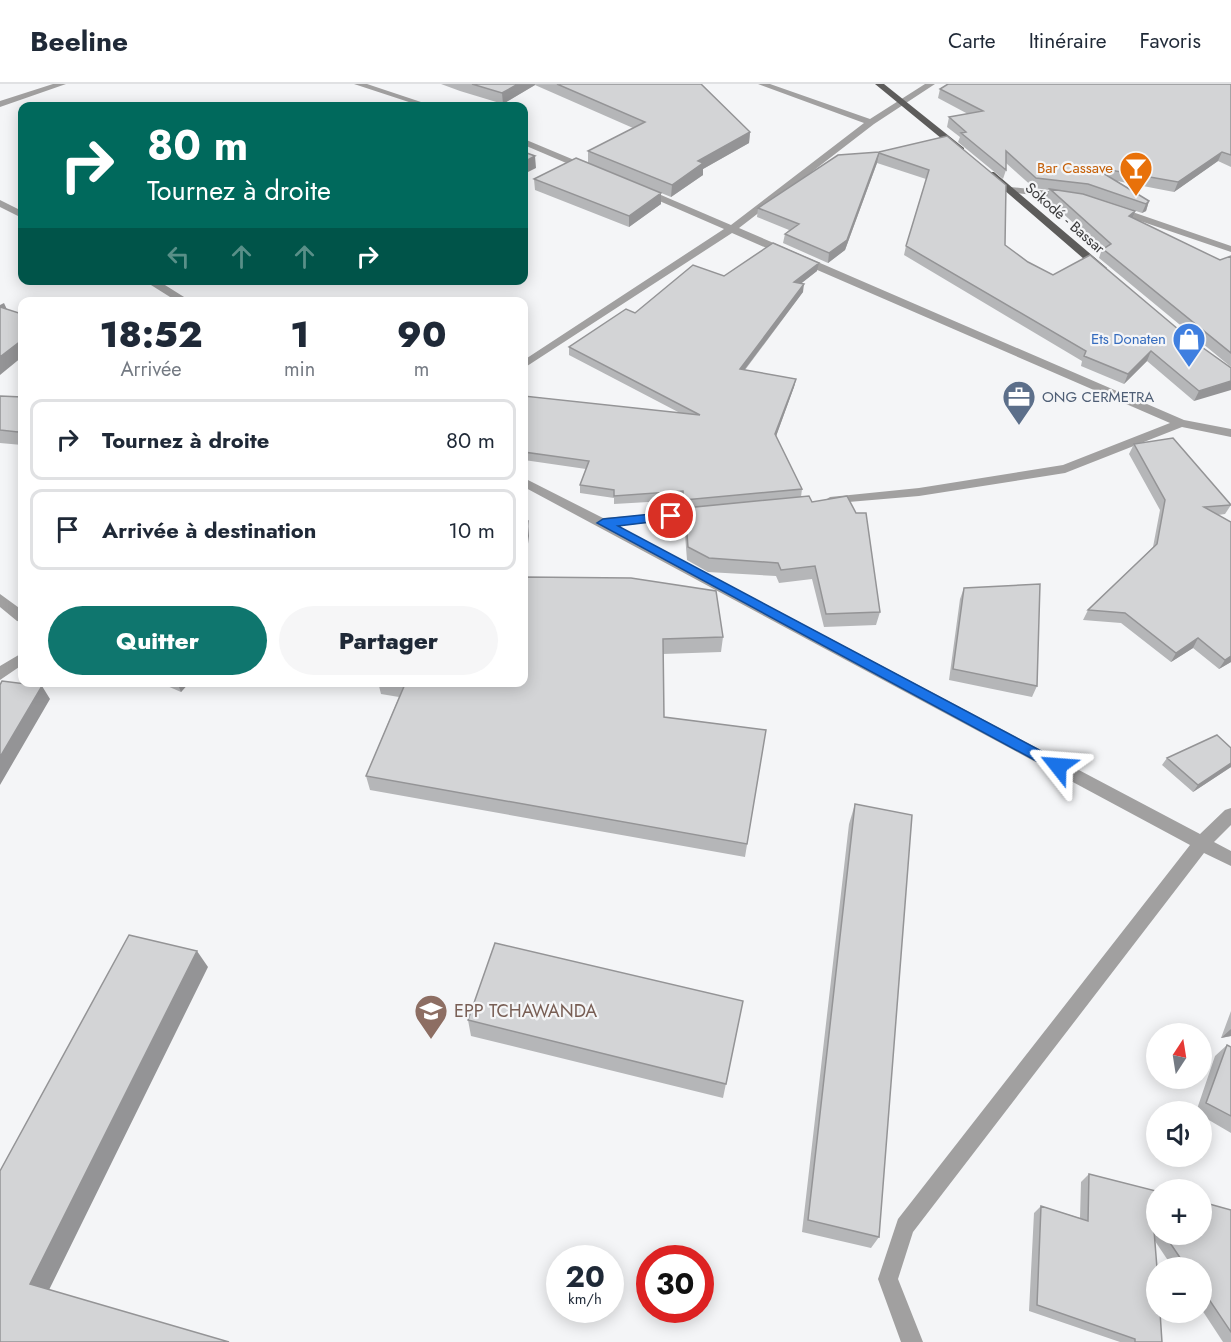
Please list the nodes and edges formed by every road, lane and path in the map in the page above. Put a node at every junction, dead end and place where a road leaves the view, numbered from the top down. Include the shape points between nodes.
1 (62, 84) edge
2 (358, 84) edge
3 (762, 84) edge
4 (879, 84) edge
5 (932, 84) edge
6 (902, 101) junction
7 (416, 102) edge
8 (0, 104) edge
9 (871, 122) junction
10 (528, 144) edge
11 (974, 160) edge
12 (983, 168) edge
13 (601, 174) edge
14 (634, 187) edge
15 (1010, 190) junction
16 (1081, 198) edge
17 (0, 203) edge
18 (1103, 205) edge
19 (18, 212) edge
20 (733, 228) junction
21 (1231, 249) edge
22 (1114, 280) edge
23 (157, 285) edge
24 (178, 297) edge
25 (528, 362) edge
26 (1180, 423) junction
27 (1231, 433) edge
28 (528, 484) edge
29 (813, 502) edge
30 (720, 512) edge
31 (603, 523) junction
32 (0, 599) edge
33 (18, 614) edge
34 (18, 661) edge
35 (0, 674) edge
36 (1231, 815) edge
37 (1202, 843) junction
38 (1231, 859) edge
39 (912, 1342) edge

1 - 8 street
2 - 7 street
3 - 9 street
4 - 6 main road
5 - 6 street
6 - 9 street
6 - 11 main road
9 - 20 street
10 - 13 street
12 - 15 main road, Sokodé - Bassar
14 - 20 street
15 - 16 street
15 - 22 main road, Sokodé - Bassar
17 - 19 street
18 - 21 street
20 - 25 street
20 - 26 street
23 - 24 street
26 - 27 street
26 - 29 street via 1065,469 919,492
28 - 31 street
30 - 31 street
31 - 37 street
32 - 33 street
34 - 35 street
36 - 37 street
37 - 38 street
37 - 39 street via 905,1226 888,1279

